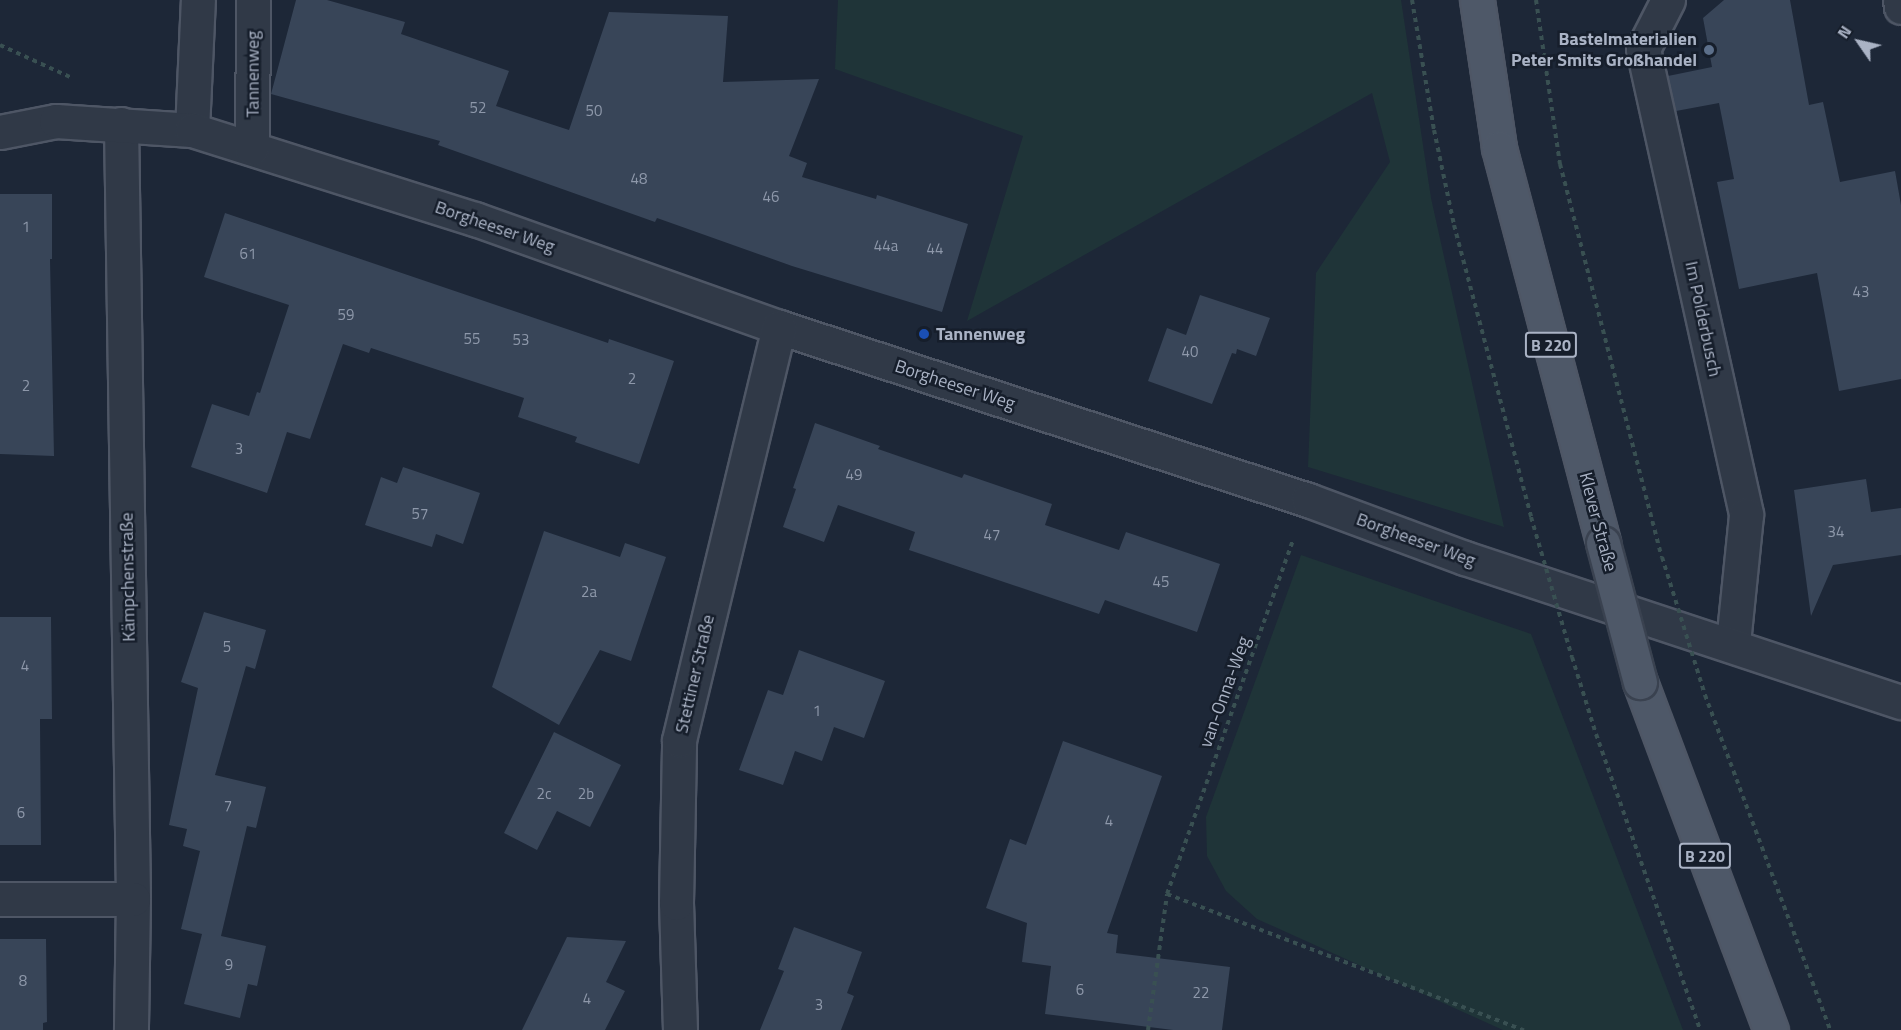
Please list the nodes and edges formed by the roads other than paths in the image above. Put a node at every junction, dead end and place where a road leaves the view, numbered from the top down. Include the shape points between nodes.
1 (198, 0) edge
2 (253, 0) edge
3 (1477, 0) edge
4 (1668, 0) edge
5 (1900, 0) edge
6 (1901, 7) edge
7 (121, 124) junction
8 (192, 130) junction
9 (0, 132) edge
10 (252, 148) junction
11 (779, 327) junction
12 (1733, 644) junction
13 (1901, 702) edge
14 (0, 899) edge
15 (133, 899) junction
16 (131, 1030) edge
17 (680, 1030) edge
18 (1771, 1030) edge

1 - 8 street
2 - 10 street, Tannenweg
3 - 18 main road, Klever Straße / B 220, bridge via 1499,148 1640,682
4 - 12 street, Im Polderbusch via 1643,49 1746,515
5 - 6 street
7 - 8 street, Borgheeser Weg
7 - 9 street, Borgheeser Weg via 56,121
7 - 15 street, Kämpchenstraße
8 - 10 street, Borgheeser Weg
10 - 11 street, Borgheeser Weg via 475,219
11 - 12 street, Borgheeser Weg
11 - 17 street, Stettiner Straße via 680,740 676,903
12 - 13 street, Borgheeser Weg
14 - 15 street
15 - 16 street, Kämpchenstraße

